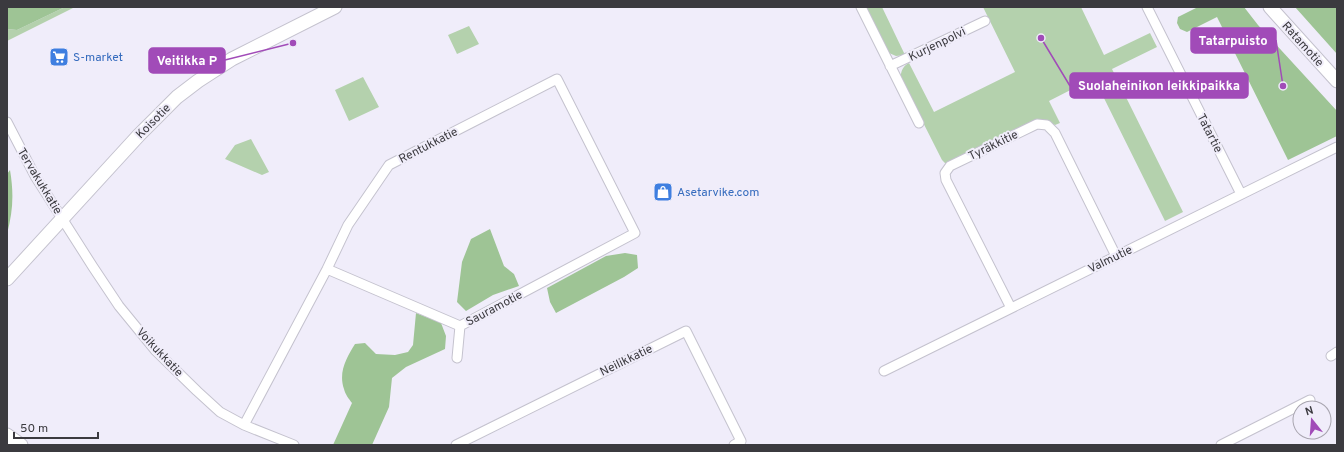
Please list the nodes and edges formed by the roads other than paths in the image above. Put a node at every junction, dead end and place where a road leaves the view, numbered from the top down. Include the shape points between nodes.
1 (335, 7) edge
2 (861, 7) edge
3 (1147, 7) edge
4 (1270, 7) edge
5 (984, 21) dead end
6 (890, 66) junction
7 (1337, 81) edge
8 (7, 122) edge
9 (919, 123) dead end
10 (1337, 147) edge
11 (1241, 194) junction
12 (62, 218) junction
13 (635, 233) joint
14 (1116, 256) junction
15 (327, 269) junction
16 (7, 279) edge
17 (1011, 308) junction
18 (460, 326) junction
19 (457, 358) dead end
20 (884, 371) dead end
21 (1292, 409) edge
22 (244, 425) junction
23 (7, 435) edge
24 (737, 443) edge
25 (21, 445) edge
26 (294, 445) edge
27 (456, 445) edge
28 (1221, 445) edge

1 - 12 street, Koisotie via 232,59 177,97
2 - 6 street
3 - 11 street, Tatartie
4 - 7 street, Ratamotie
5 - 6 street, Kurjenpolvi
6 - 9 street
8 - 12 street, Tervakukkatie via 35,176
10 - 11 street, Valmutie
11 - 14 street, Valmutie
12 - 16 street, Koisotie
12 - 22 street, Voikukkatie via 119,306 155,350 220,412
13 - 15 street, Rentukkatie via 557,79 389,165 348,225
13 - 18 street, Sauramotie
14 - 17 street, Valmutie
14 - 17 street, Tyräkkitie via 1055,133 1047,125 1037,124 950,166 945,173 946,180
15 - 18 street, Sauramotie
15 - 22 street, Rentukkatie
17 - 20 street, Valmutie
18 - 19 street
21 - 28 street
22 - 26 street, Voikukkatie
23 - 25 street
24 - 27 street, Neilikkatie via 686,331

